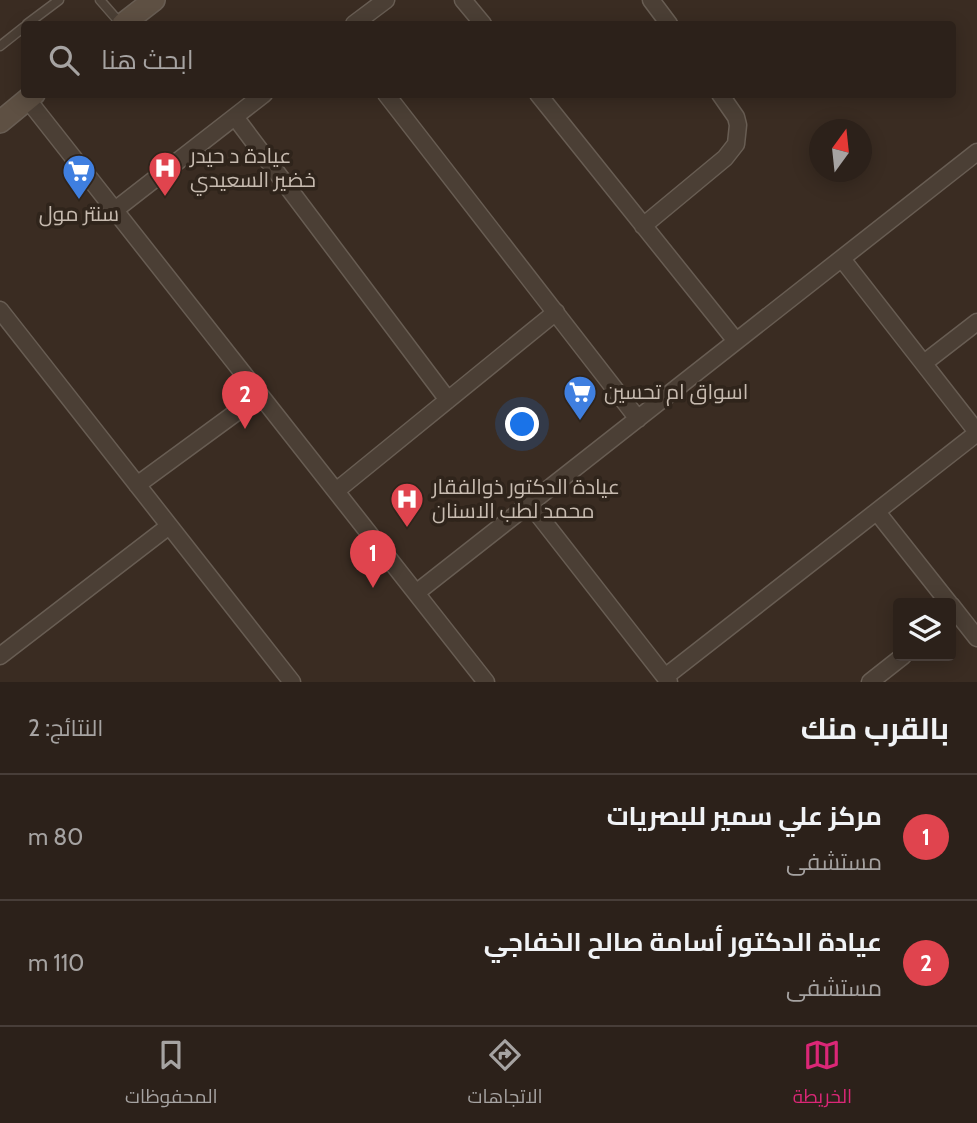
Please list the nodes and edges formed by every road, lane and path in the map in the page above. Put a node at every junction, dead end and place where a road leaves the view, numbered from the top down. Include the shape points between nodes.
1 (59, 0) edge
2 (100, 0) edge
3 (154, 0) edge
4 (386, 0) edge
5 (463, 0) edge
6 (651, 0) edge
7 (32, 21) edge
8 (119, 21) edge
9 (126, 21) edge
10 (358, 21) edge
11 (480, 21) edge
12 (667, 21) edge
13 (21, 30) edge
14 (0, 46) edge
15 (30, 98) edge
16 (32, 98) edge
17 (259, 98) edge
18 (389, 98) edge
19 (541, 98) edge
20 (723, 98) edge
21 (235, 117) junction
22 (0, 122) edge
23 (977, 152) edge
24 (115, 210) junction
25 (643, 226) junction
26 (842, 259) junction
27 (556, 312) junction
28 (1, 314) edge
29 (977, 322) edge
30 (736, 341) junction
31 (924, 363) junction
32 (260, 395) junction
33 (448, 400) junction
34 (638, 419) junction
35 (977, 432) edge
36 (137, 485) junction
37 (336, 491) junction
38 (530, 504) junction
39 (877, 512) junction
40 (169, 526) junction
41 (416, 593) junction
42 (943, 598) edge
43 (956, 614) edge
44 (977, 638) edge
45 (0, 656) edge
46 (897, 661) edge
47 (667, 679) edge
48 (292, 682) edge
49 (486, 682) edge
50 (870, 682) edge

1 - 7 lane
2 - 8 lane
3 - 9 street
4 - 10 street
5 - 11 street
6 - 12 street
13 - 14 lane
15 - 22 street
16 - 24 street
17 - 21 street
18 - 27 street
19 - 25 street
20 - 25 street via 736,117 736,144
21 - 24 street
21 - 33 street
23 - 26 street
24 - 32 street
25 - 30 street
26 - 30 street
26 - 31 street
27 - 33 street
27 - 34 street
28 - 36 street
29 - 31 street
30 - 34 street
31 - 35 street
32 - 36 street
32 - 37 street
33 - 37 street
34 - 38 street
35 - 39 street
36 - 40 street
37 - 41 street
38 - 41 street
38 - 47 street
39 - 42 street
39 - 47 street
40 - 45 street
40 - 48 street
41 - 49 street
43 - 44 street
46 - 50 street

